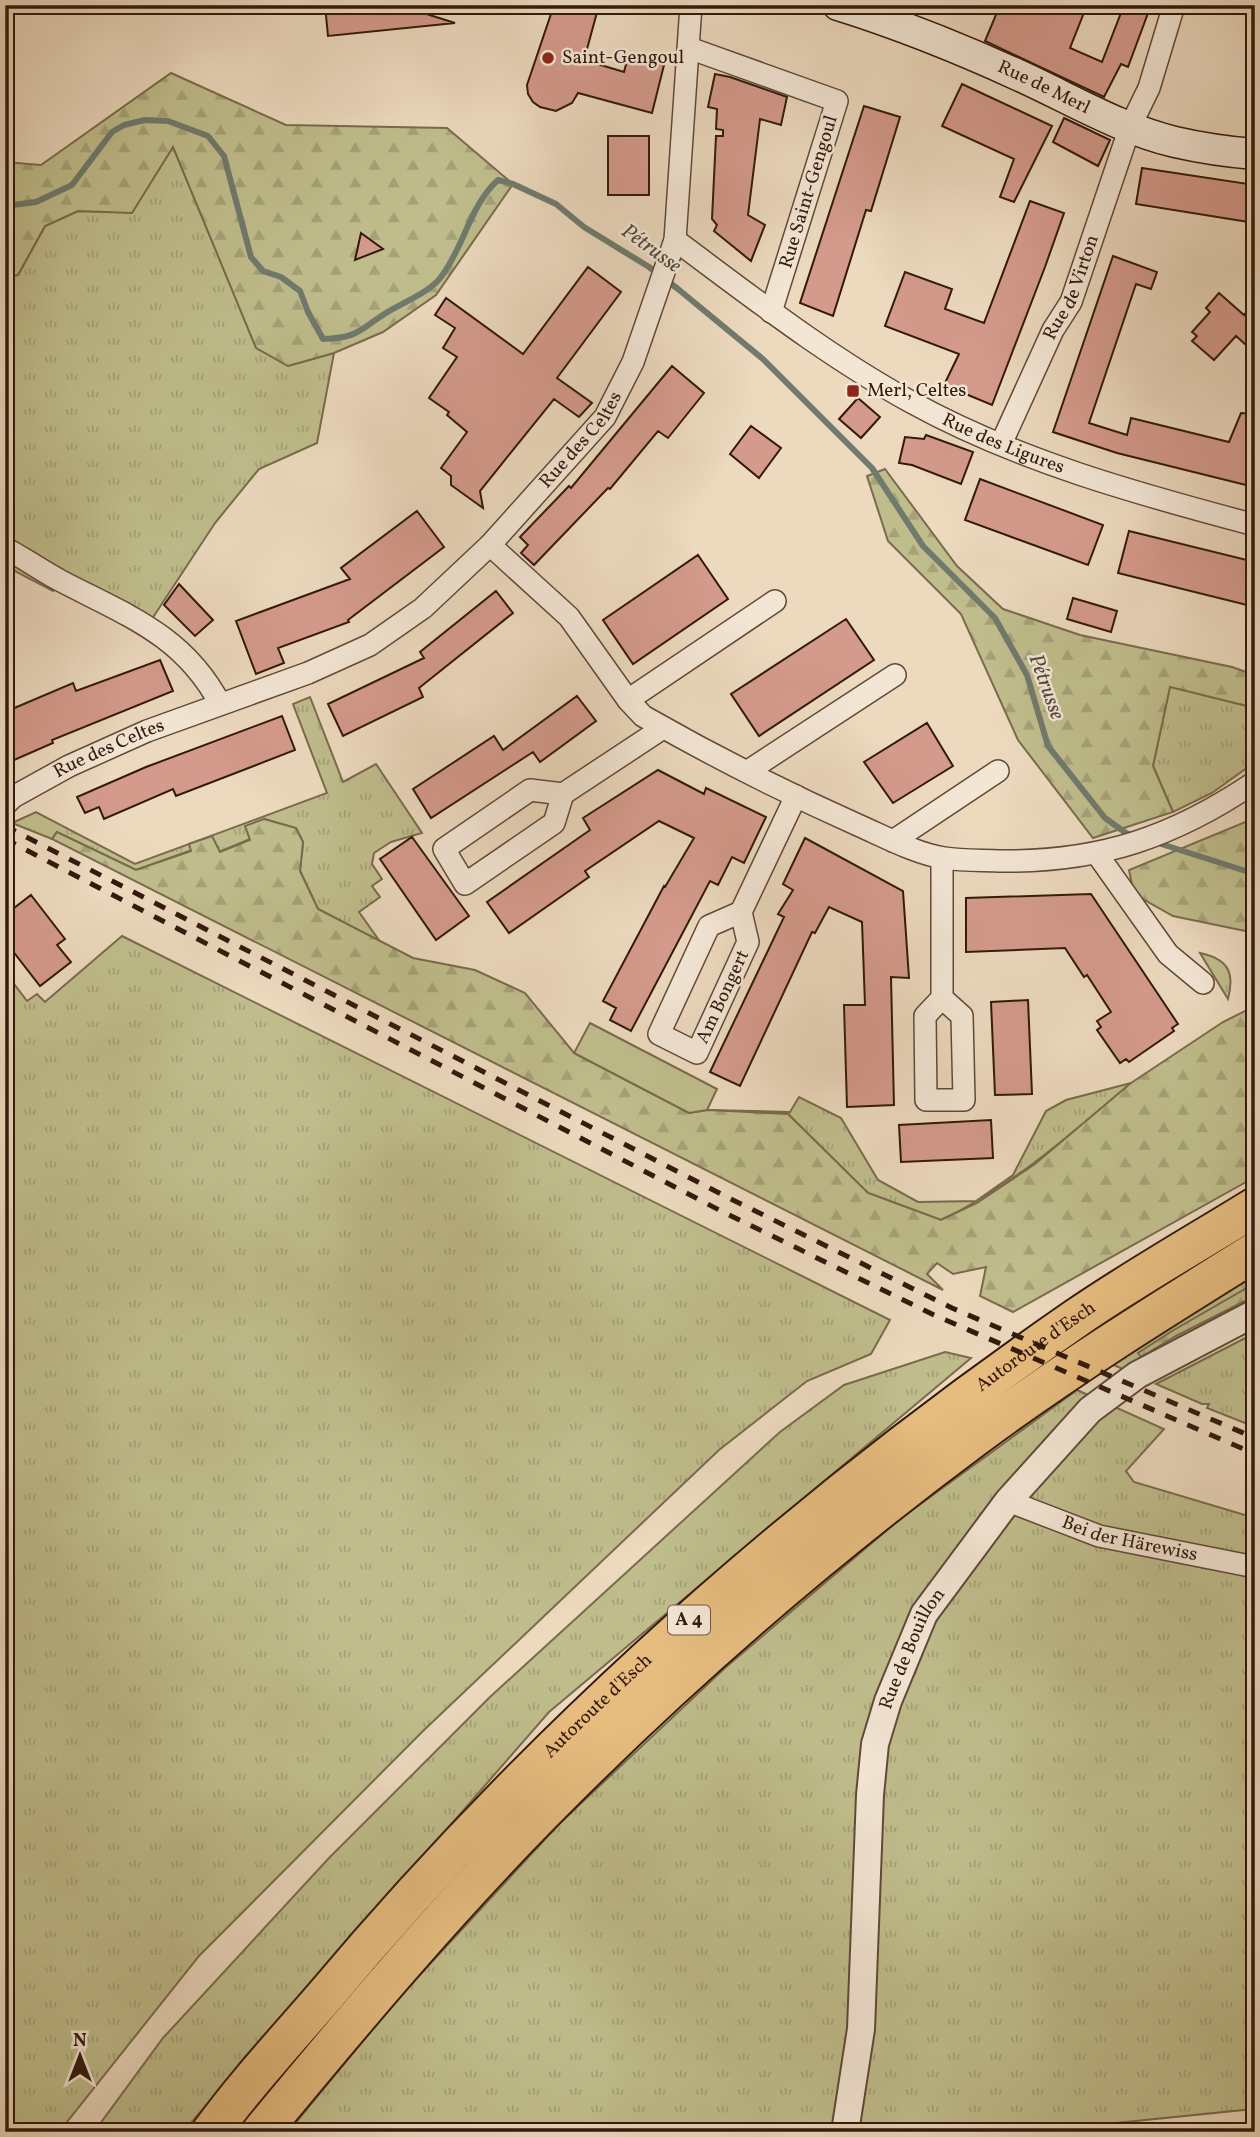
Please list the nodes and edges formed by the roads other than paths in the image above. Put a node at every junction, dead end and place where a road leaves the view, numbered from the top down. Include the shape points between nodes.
1 (691, 5) edge
2 (838, 5) edge
3 (1174, 5) edge
4 (689, 48) junction
5 (1130, 127) junction
6 (1255, 153) edge
7 (675, 240) junction
8 (771, 312) junction
9 (1001, 444) junction
10 (1255, 525) edge
11 (490, 545) junction
12 (5, 548) edge
13 (775, 601) dead end
14 (895, 674) dead end
15 (628, 700) junction
16 (220, 704) junction
17 (663, 728) junction
18 (748, 771) junction
19 (998, 771) dead end
20 (1255, 782) edge
21 (563, 794) junction
22 (796, 796) junction
23 (5, 805) edge
24 (893, 841) junction
25 (1097, 854) junction
26 (942, 858) junction
27 (741, 912) junction
28 (1203, 983) dead end
29 (942, 998) dead end
30 (1255, 1207) edge
31 (1255, 1252) edge
32 (1255, 1313) edge
33 (1008, 1501) junction
34 (1255, 1567) edge
35 (211, 2132) edge
36 (261, 2132) edge
37 (845, 2132) edge

1 - 4 street, Rue des Celtes
2 - 5 main road, Rue de Merl via 961,50
3 - 5 street, Rue de Virton via 1149,88
4 - 7 street, Rue des Celtes
4 - 8 street, Rue Saint-Gengoul via 837,101
5 - 6 main road, Rue de Merl via 1175,142
5 - 9 street, Rue de Virton via 1071,302 1053,330
7 - 8 street, Rue des Ligures
7 - 11 street, Rue des Celtes via 633,362 605,417
8 - 9 street, Rue des Ligures via 911,402
9 - 10 street, Rue des Ligures via 1109,484
11 - 15 street via 569,617
11 - 16 street, Rue des Celtes via 423,608 370,645
12 - 16 street via 148,625 197,667
13 - 15 street
14 - 18 street
15 - 17 street
16 - 23 street, Rue des Celtes via 69,766
17 - 18 street
17 - 21 street
18 - 22 street
19 - 24 street
20 - 25 street via 1179,827
21 - 21 street via 554,823 465,884 444,849 530,790
22 - 24 street
22 - 27 street
24 - 26 street
25 - 26 street via 1037,861
25 - 28 street via 1168,954
26 - 29 street
27 - 27 street, Am Bongert via 709,926 659,1034 696,1053 748,942
30 - 35 highway, Autoroute d'Esch / A 4 via 1078,1317 960,1402 798,1527 667,1639 436,1868
31 - 36 highway, Autoroute d'Esch / A 4 via 1106,1345 978,1435 816,1561 688,1674 545,1809 476,1883
32 - 33 street, Rue de Bouillon via 1137,1376 1090,1410
33 - 34 street, Bei der Härewiss via 1099,1536
33 - 37 street, Rue de Bouillon via 924,1614 874,1744 861,2029

